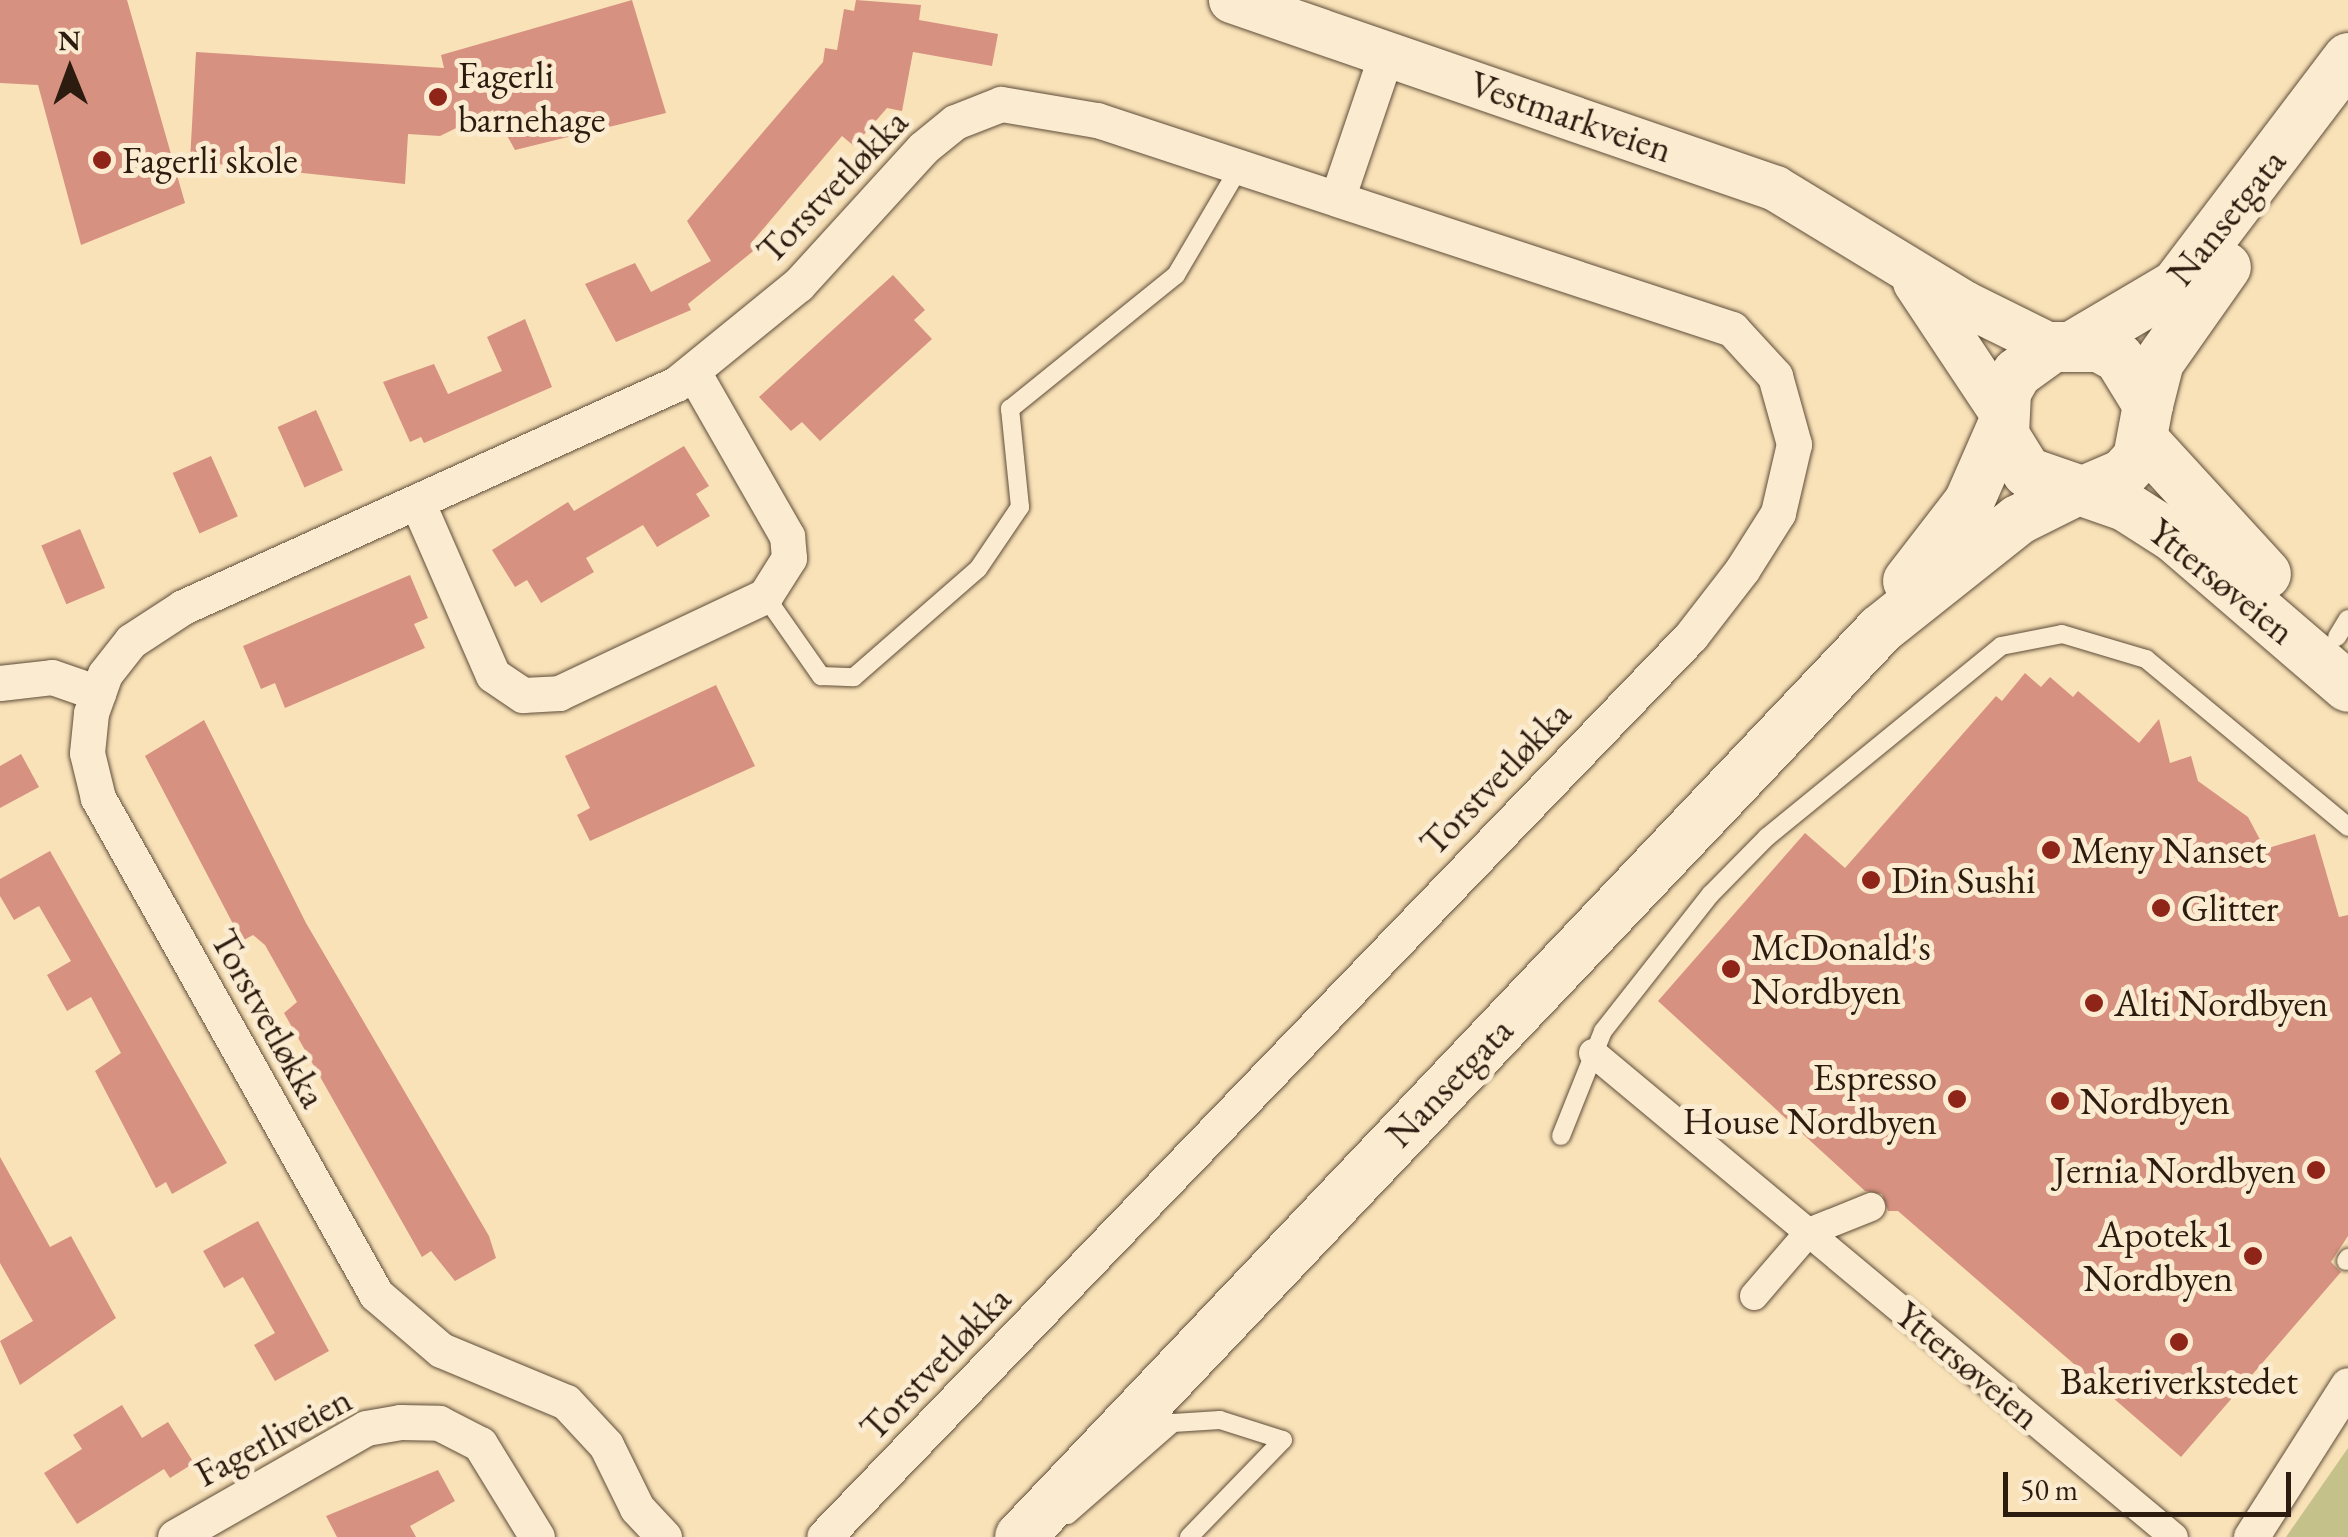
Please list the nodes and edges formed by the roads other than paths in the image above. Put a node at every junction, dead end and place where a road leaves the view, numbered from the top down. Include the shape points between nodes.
1 (1231, 0) edge
2 (1279, 7) edge
3 (1387, 52) junction
4 (2348, 58) edge
5 (2348, 103) edge
6 (1239, 168) junction
7 (1338, 196) junction
8 (1899, 260) junction
9 (2065, 345) junction
10 (693, 372) junction
11 (2002, 420) junction
12 (2146, 423) junction
13 (2081, 490) junction
14 (419, 506) junction
15 (765, 596) junction
16 (1881, 629) junction
17 (2344, 635) edge
18 (0, 683) edge
19 (2348, 687) edge
20 (98, 693) junction
21 (2348, 827) edge
22 (1593, 1054) junction
23 (1561, 1136) dead end
24 (1871, 1207) dead end
25 (1809, 1232) junction
26 (1754, 1296) dead end
27 (2348, 1384) edge
28 (175, 1537) edge
29 (537, 1537) edge
30 (664, 1537) edge
31 (824, 1537) edge
32 (1024, 1537) edge
33 (1189, 1537) edge
34 (2174, 1537) edge
35 (2251, 1537) edge

1 - 2 street, Vestmarkveien
2 - 3 street, Vestmarkveien
3 - 7 street
3 - 8 street, Vestmarkveien via 1775,188
4 - 9 main road, Nansetgata via 2176,285
5 - 12 main road, Nansetgata via 2159,362
6 - 7 street, Torstvetløkka
6 - 10 street, Torstvetløkka via 1037,105 979,110 924,148 798,285
6 - 15 lane via 1176,275 1010,409 1020,507 978,569 844,678 821,676
7 - 31 street, Torstvetløkka via 1732,329 1764,360 1790,411 1791,477 1778,513 1691,636
8 - 9 street, Vestmarkveien via 1964,303
8 - 11 street, Vestmarkveien
9 - 11 main road via 2017,373
9 - 12 main road via 2119,358
10 - 14 street, Torstvetløkka
10 - 15 street via 787,536 789,558
11 - 13 main road via 2027,472
11 - 16 main road, Nansetgata via 1969,502
12 - 13 main road via 2123,474
12 - 17 main road, Yttersøveien via 2233,544
13 - 16 main road, Nansetgata via 1987,541
13 - 19 main road, Yttersøveien via 2175,538
14 - 15 street via 493,674 523,695 559,692
14 - 20 street, Torstvetløkka via 176,610 131,641
16 - 32 main road, Nansetgata
18 - 20 street via 52,676
20 - 30 street, Torstvetløkka via 88,753 98,798 376,1294 442,1350 566,1402 606,1445 637,1508
21 - 22 lane via 2146,659 2062,634 2000,646 1767,837 1711,894
22 - 23 lane
22 - 25 street, Yttersøveien
24 - 25 street
25 - 26 street
25 - 34 street, Yttersøveien
27 - 35 street
28 - 29 street, Fagerliveien via 366,1428 400,1422 440,1423 480,1444
32 - 33 lane via 1081,1508 1173,1423 1220,1420 1283,1440

